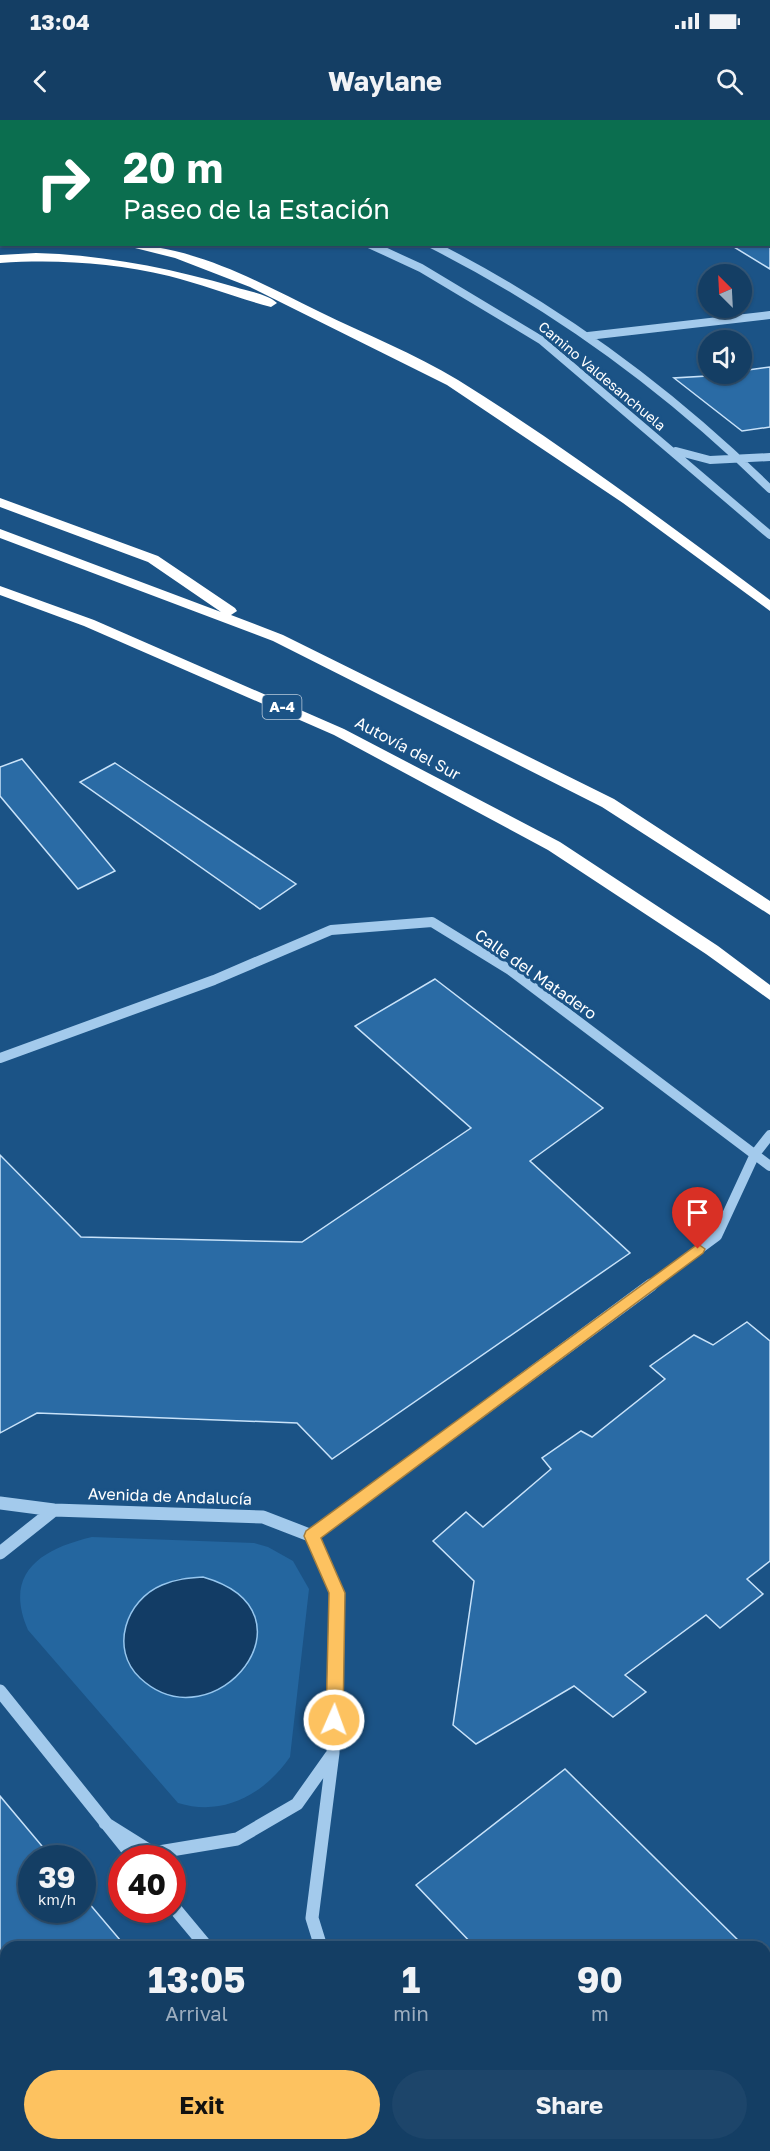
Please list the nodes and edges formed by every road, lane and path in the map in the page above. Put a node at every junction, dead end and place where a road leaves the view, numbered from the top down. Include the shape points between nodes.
1 (135, 246) edge
2 (373, 246) edge
3 (435, 246) edge
4 (0, 259) edge
5 (770, 315) edge
6 (327, 321) junction
7 (588, 336) junction
8 (661, 443) junction
9 (770, 457) edge
10 (742, 460) junction
11 (770, 489) edge
12 (0, 502) edge
13 (0, 534) edge
14 (770, 534) edge
15 (0, 590) edge
16 (770, 607) edge
17 (254, 627) junction
18 (770, 909) edge
19 (770, 994) edge
20 (0, 1058) edge
21 (770, 1135) edge
22 (755, 1154) junction
23 (770, 1166) edge
24 (0, 1503) edge
25 (54, 1510) junction
26 (312, 1536) junction
27 (0, 1553) edge
28 (0, 1691) edge
29 (333, 1753) junction
30 (105, 1823) junction
31 (123, 1845) edge
32 (186, 1922) edge
33 (202, 1941) edge
34 (319, 1941) edge

1 - 6 highway via 178,255 254,284
2 - 8 street, Camino Valdesanchuela via 421,268 541,340
3 - 7 street, Camino Valdesanchuela via 492,275
4 - 6 highway via 68,257 134,263 184,274
5 - 7 street
6 - 16 highway via 452,382 628,500
7 - 10 street, Camino Valdesanchuela
8 - 10 street via 687,456 711,461
8 - 14 street, Camino Valdesanchuela
9 - 10 street
10 - 11 street, Camino Valdesanchuela
12 - 17 highway via 153,559
13 - 17 highway
15 - 19 highway, Autovía del Sur / A-4 via 89,623 339,732 554,846 712,950
17 - 18 highway via 608,803
20 - 22 street, Calle del Matadero via 214,980 331,930 432,922 510,970
21 - 22 street
22 - 23 street, Calle del Matadero
22 - 26 street via 717,1236
24 - 25 street, Avenida de Andalucía
25 - 26 street, Avenida de Andalucía via 263,1517
25 - 27 street
26 - 29 street via 337,1593
28 - 30 street
29 - 30 street via 297,1804 237,1839 153,1853
29 - 34 street via 312,1918
30 - 31 street
32 - 33 street

